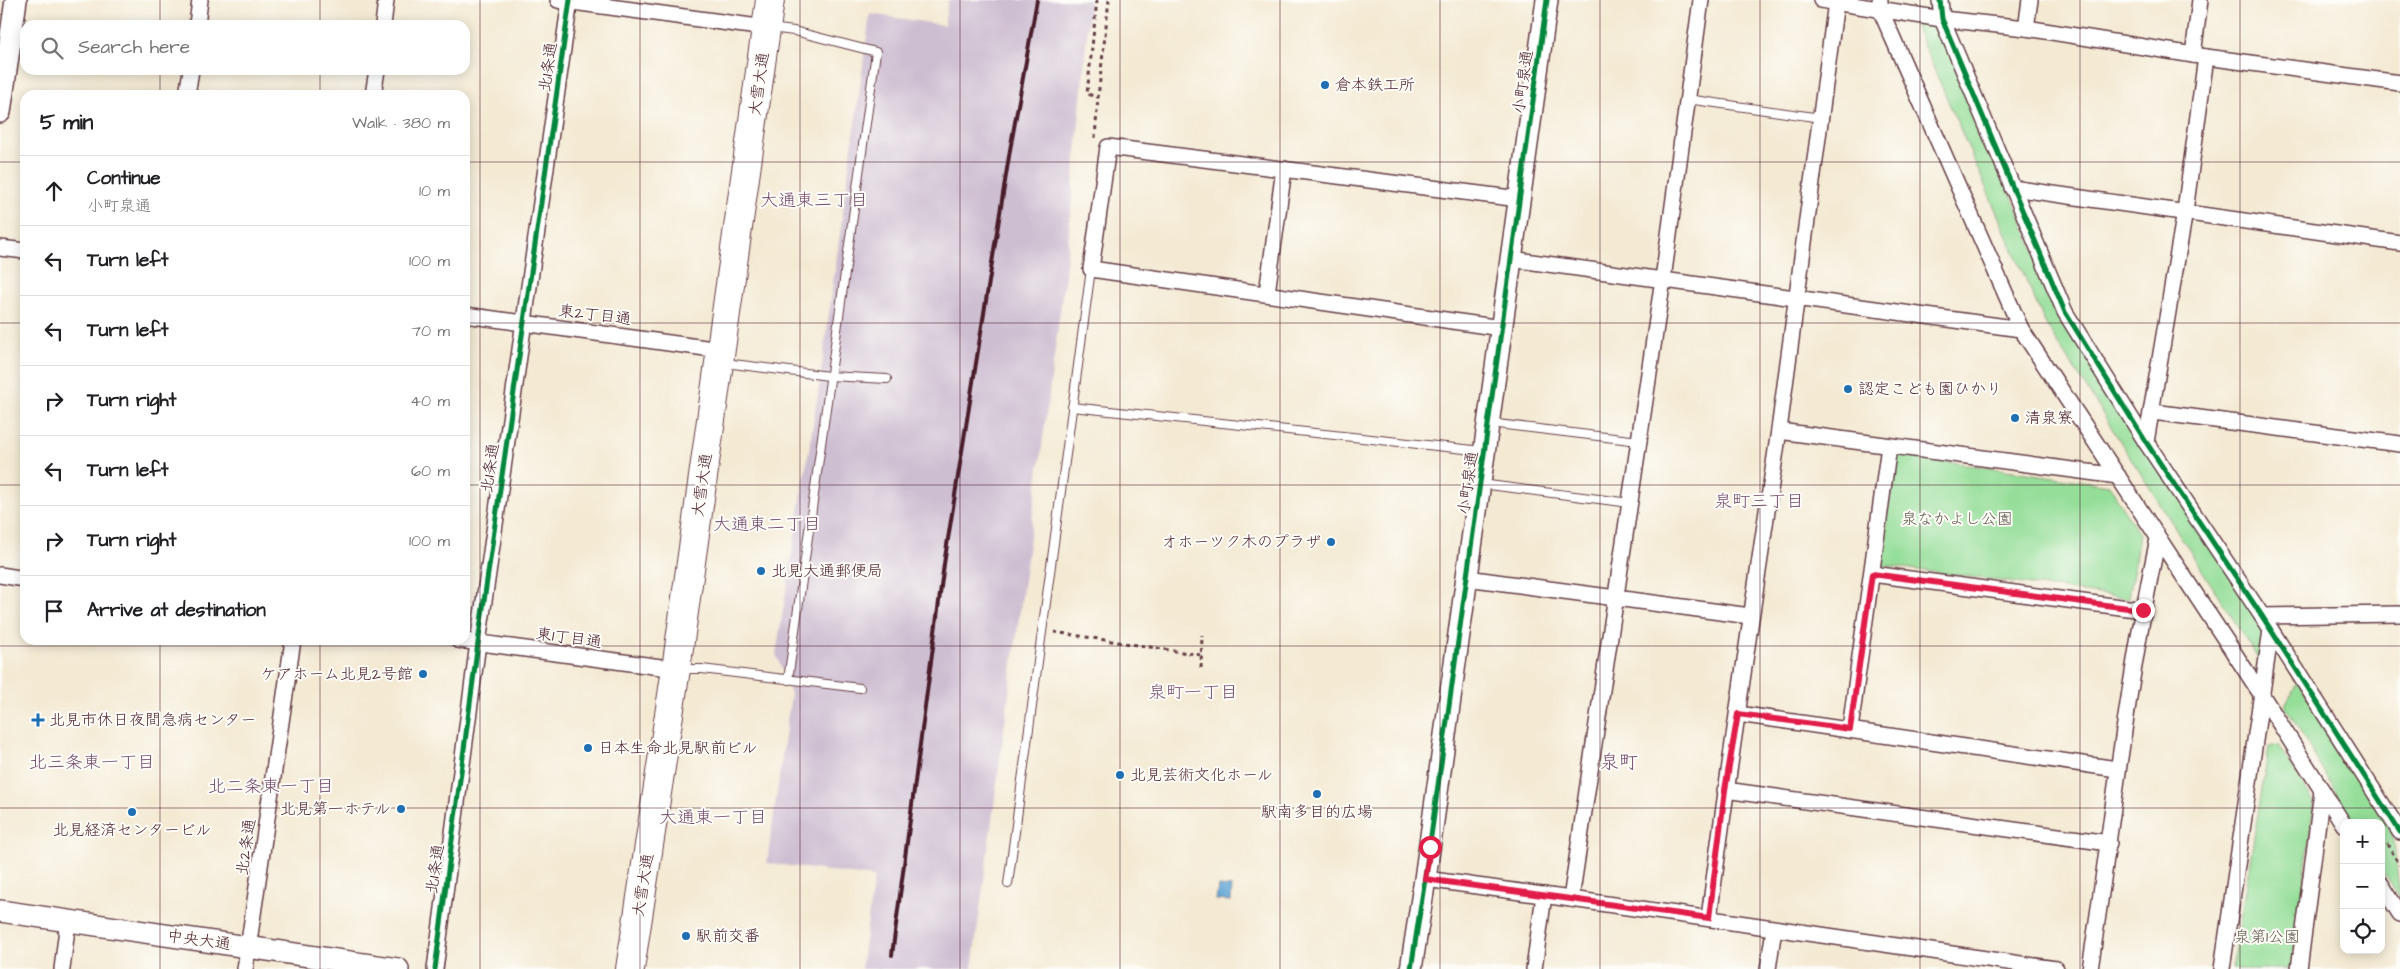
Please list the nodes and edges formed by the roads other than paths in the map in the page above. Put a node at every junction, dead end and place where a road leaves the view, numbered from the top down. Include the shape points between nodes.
1 (16, 0) edge
2 (200, 0) edge
3 (386, 0) edge
4 (770, 0) edge
5 (1548, 0) edge
6 (1701, 0) edge
7 (1821, 0) edge
8 (1940, 0) edge
9 (2030, 0) edge
10 (2200, 0) edge
11 (566, 1) edge
12 (1836, 2) junction
13 (1880, 4) edge
14 (1942, 19) junction
15 (198, 20) edge
16 (384, 20) edge
17 (766, 28) junction
18 (2026, 28) junction
19 (2200, 56) junction
20 (190, 75) edge
21 (376, 75) edge
22 (2400, 83) edge
23 (188, 90) edge
24 (374, 90) edge
25 (1686, 99) junction
26 (0, 112) edge
27 (1821, 118) junction
28 (1284, 169) junction
29 (2012, 188) junction
30 (1519, 199) junction
31 (2185, 212) junction
32 (2400, 243) edge
33 (0, 248) edge
34 (20, 250) edge
35 (1511, 260) junction
36 (1091, 269) junction
37 (1663, 279) junction
38 (1267, 293) junction
39 (1797, 299) junction
40 (470, 316) edge
41 (523, 324) junction
42 (1501, 328) junction
43 (2021, 329) junction
44 (720, 357) junction
45 (829, 376) junction
46 (887, 379) dead end
47 (1072, 407) junction
48 (2153, 412) junction
49 (1488, 423) junction
50 (1778, 431) junction
51 (1639, 441) junction
52 (2146, 442) junction
53 (2400, 444) edge
54 (1889, 446) junction
55 (1485, 451) junction
56 (2118, 476) junction
57 (1480, 484) junction
58 (1630, 503) junction
59 (2158, 539) junction
60 (1872, 574) junction
61 (0, 575) edge
62 (20, 578) edge
63 (1467, 578) junction
64 (1616, 598) junction
65 (2143, 610) junction
66 (2400, 614) edge
67 (1750, 616) junction
68 (2262, 616) junction
69 (2272, 630) junction
70 (470, 642) edge
71 (478, 643) junction
72 (292, 645) edge
73 (676, 669) junction
74 (788, 680) junction
75 (860, 688) dead end
76 (2263, 698) junction
77 (1738, 714) junction
78 (1850, 729) junction
79 (2117, 769) junction
80 (1725, 790) junction
81 (2322, 791) junction
82 (2340, 819) edge
83 (2400, 832) edge
84 (2109, 844) junction
85 (1425, 879) junction
86 (1008, 884) dead end
87 (2385, 890) edge
88 (1544, 895) junction
89 (1570, 899) junction
90 (0, 911) edge
91 (2400, 914) edge
92 (1709, 918) junction
93 (68, 921) junction
94 (1774, 929) junction
95 (248, 947) junction
96 (62, 969) edge
97 (245, 969) edge
98 (398, 969) edge
99 (434, 969) edge
100 (630, 969) edge
101 (1411, 969) edge
102 (1534, 969) edge
103 (1768, 969) edge
104 (2056, 969) edge
105 (2090, 969) edge
106 (2222, 969) edge
107 (2299, 969) edge

1 - 26 street
2 - 15 street
3 - 16 street
4 - 17 highway, 大雪大通
5 - 30 street, 小町泉通
6 - 25 street
7 - 12 street
8 - 14 street
9 - 18 street
10 - 19 street
11 - 17 street
11 - 41 street, 北1条通
12 - 13 street
12 - 27 street
13 - 14 street
13 - 43 street
14 - 18 street
14 - 29 street
17 - 44 highway, 大雪大通
17 - 45 lane via 794,31 876,52
18 - 19 street
19 - 22 street
19 - 31 street
20 - 23 street
21 - 24 street
25 - 27 lane
25 - 37 street
27 - 39 street
28 - 30 street
28 - 36 street via 1108,147
28 - 38 street
29 - 31 street
29 - 52 street via 2065,312
30 - 35 street, 小町泉通
31 - 32 street
31 - 48 street
33 - 34 street
35 - 37 street
35 - 42 street, 小町泉通
36 - 38 street
36 - 47 lane
37 - 39 street
37 - 51 street
38 - 42 street
39 - 43 street
39 - 50 street
40 - 41 street, 東2丁目通
41 - 44 street, 東2丁目通
41 - 71 street, 北1条通
42 - 49 street, 小町泉通
43 - 56 street
44 - 45 lane
44 - 73 highway, 大雪大通
45 - 46 lane
45 - 74 lane
47 - 55 lane
47 - 86 lane
48 - 52 street
48 - 53 street
49 - 51 lane
49 - 55 street, 小町泉通
50 - 54 street
50 - 67 street
51 - 58 street
52 - 68 street
54 - 56 street
54 - 60 street
55 - 57 street, 小町泉通
56 - 59 street
57 - 58 lane
57 - 63 street, 小町泉通
58 - 64 street
59 - 65 street
59 - 76 street
60 - 65 street
60 - 78 street
61 - 62 street
63 - 64 street
63 - 85 street, 小町泉通
64 - 67 street
64 - 89 street
65 - 79 street
66 - 68 street
67 - 77 street
68 - 69 street
69 - 76 street
69 - 83 street
70 - 71 street, 東1丁目通
71 - 73 street, 東1丁目通
71 - 99 street, 北1条通
72 - 95 street, 北2条通
73 - 74 lane via 702,669
73 - 100 highway, 大雪大通
74 - 75 lane
76 - 81 street
76 - 106 street
77 - 78 street
77 - 80 street
78 - 79 street
79 - 84 street
80 - 84 street
80 - 92 street
81 - 82 street
81 - 107 street
84 - 105 street
85 - 88 street
85 - 101 street, 小町泉通
87 - 91 street
88 - 89 street
88 - 102 street
89 - 92 street
90 - 93 street, 中央大通
92 - 94 street
93 - 95 street, 中央大通
93 - 96 street
94 - 103 street
94 - 104 street
95 - 97 street, 北2条通
95 - 98 street, 中央大通

